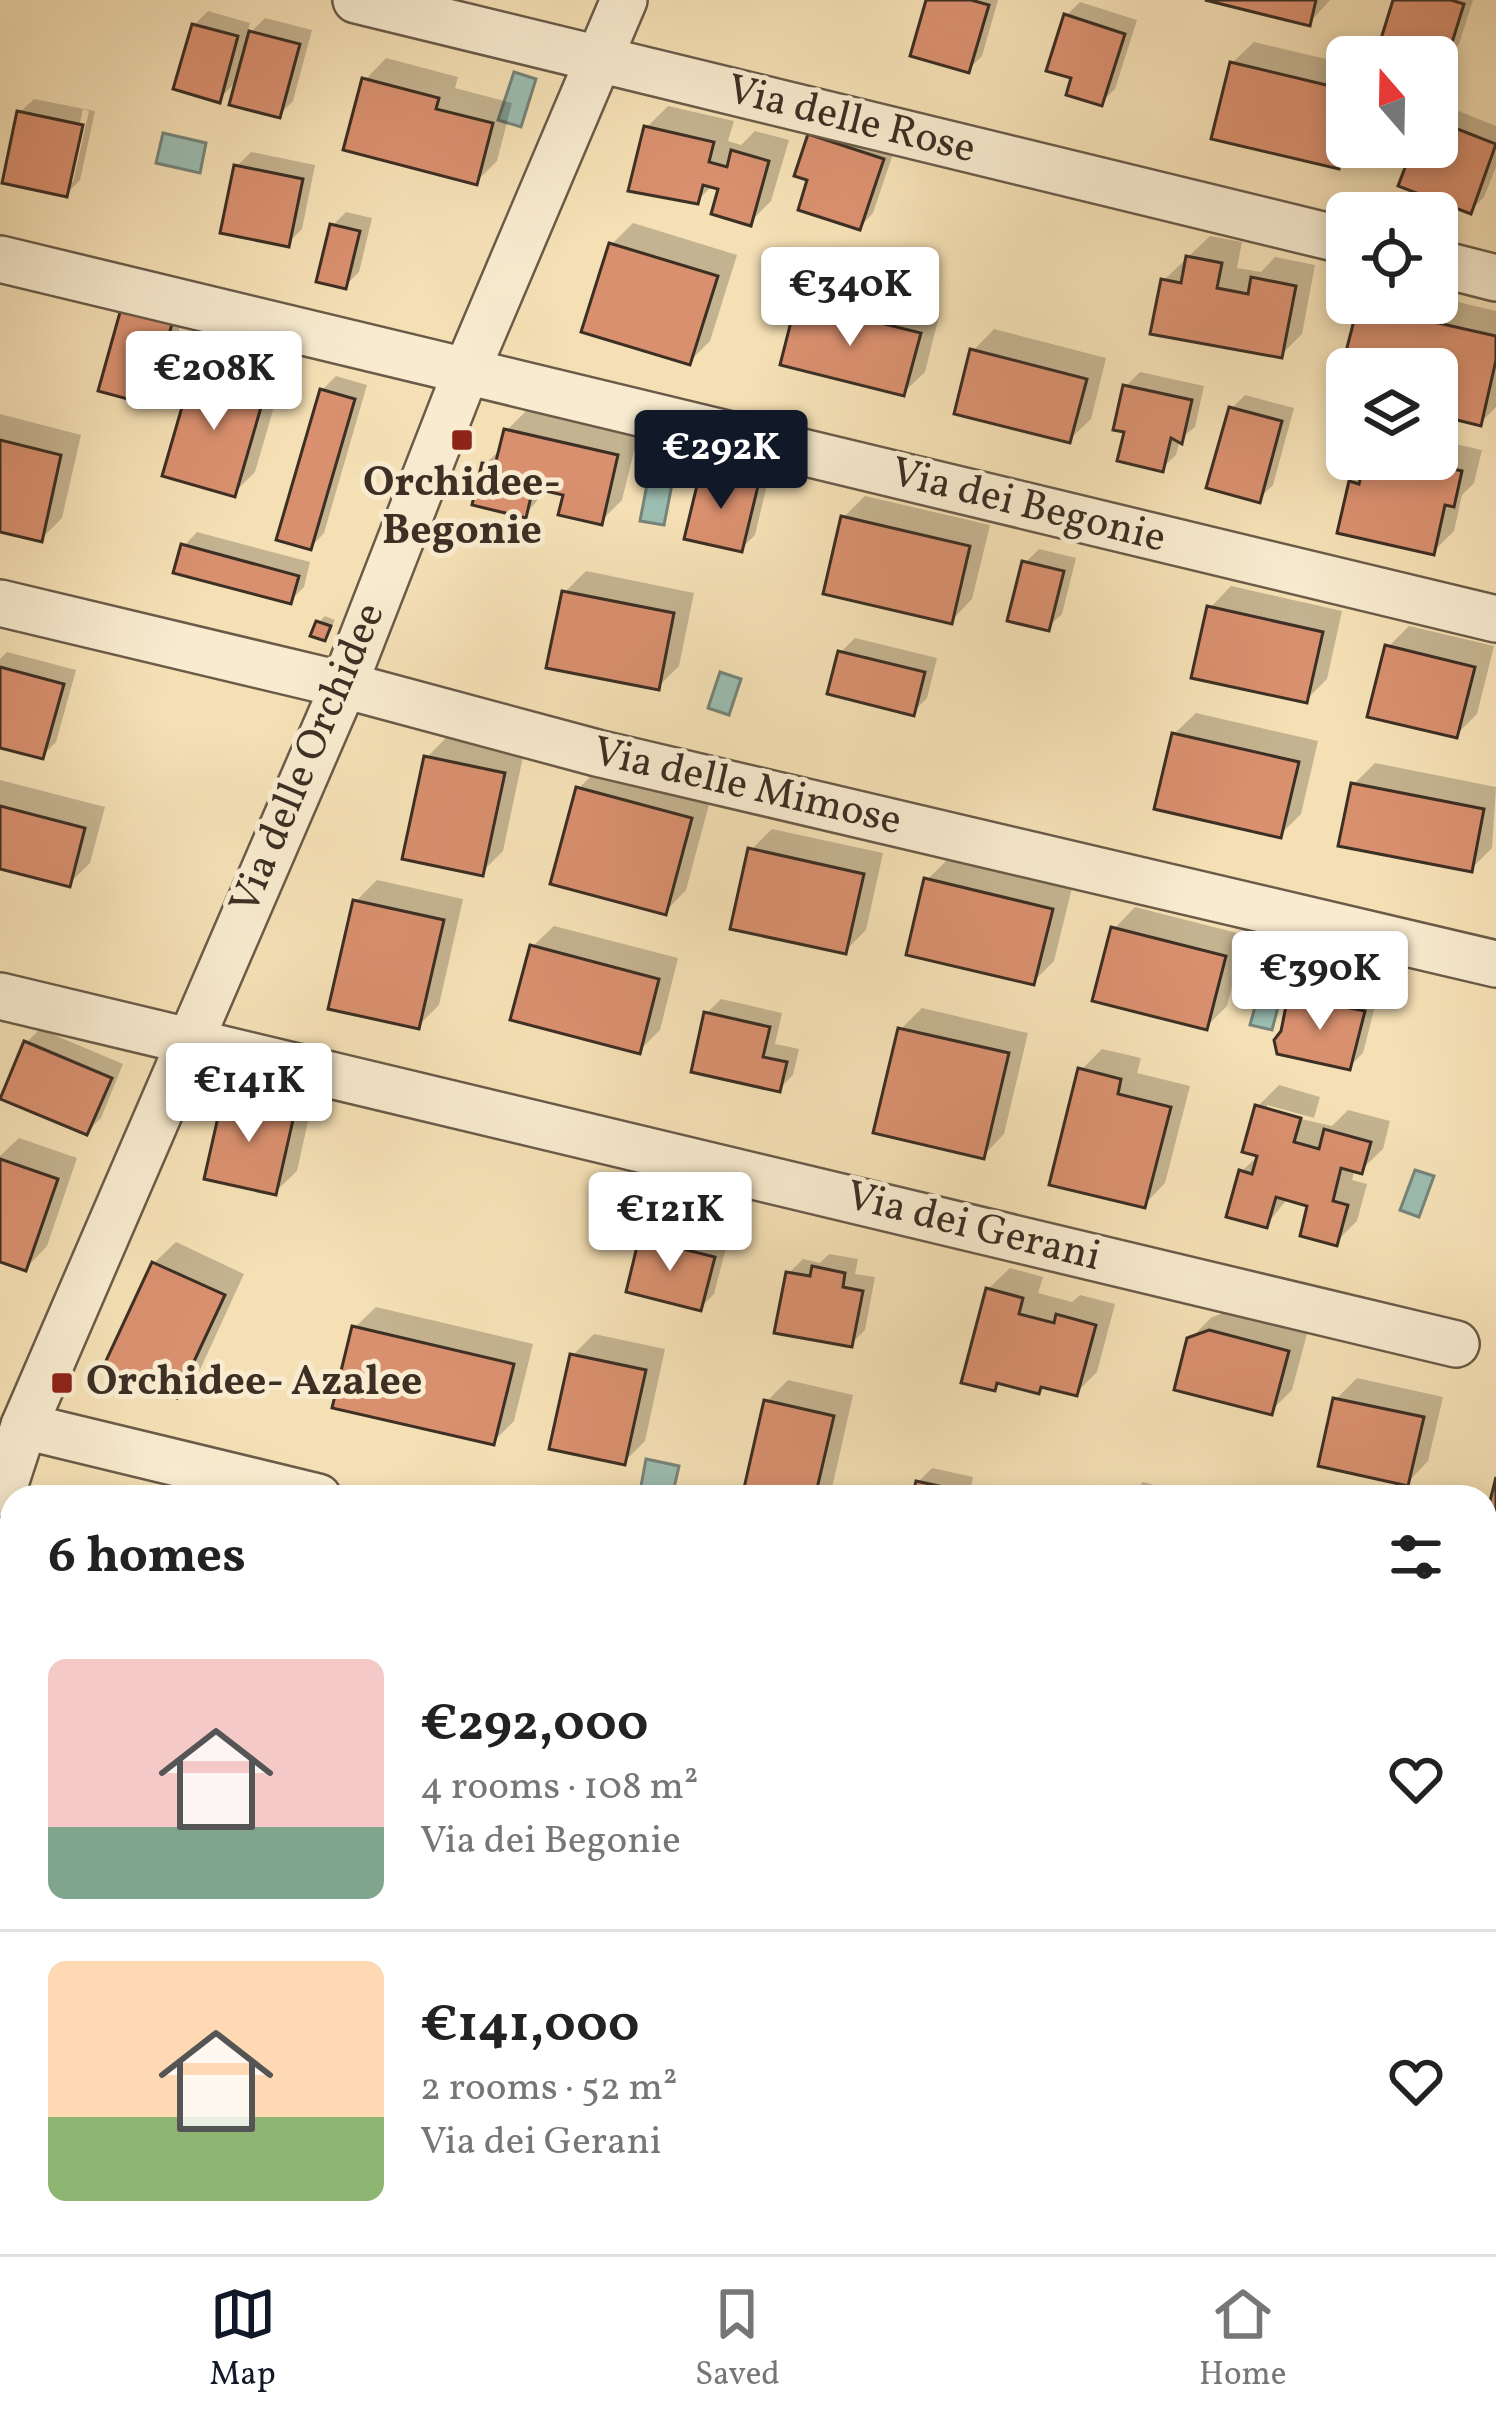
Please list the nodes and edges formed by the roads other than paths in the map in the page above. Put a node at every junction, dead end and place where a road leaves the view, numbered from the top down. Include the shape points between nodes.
1 (356, 0) edge
2 (624, 0) edge
3 (599, 60) junction
4 (1326, 236) edge
5 (0, 259) edge
6 (1458, 268) edge
7 (1496, 278) edge
8 (466, 372) junction
9 (0, 603) edge
10 (1496, 620) edge
11 (344, 685) junction
12 (1496, 964) edge
13 (0, 996) edge
14 (189, 1040) junction
15 (1456, 1344) dead end
16 (10, 1440) edge
17 (3, 1485) edge
18 (253, 1485) edge

1 - 3 street, Via delle Rose
2 - 3 street, Via delle Orchidee
3 - 4 street, Via delle Rose
3 - 8 street, Via delle Orchidee
5 - 8 street, Via dei Begonie
6 - 7 street
8 - 10 street, Via dei Begonie
8 - 11 street, Via delle Orchidee
9 - 11 street, Via delle Mimose
11 - 12 street, Via delle Mimose via 597,753
11 - 14 street, Via delle Orchidee
13 - 14 street, Via dei Gerani
14 - 15 street, Via dei Gerani
14 - 16 street, Via delle Orchidee
16 - 17 street, Via delle Orchidee
16 - 18 street

